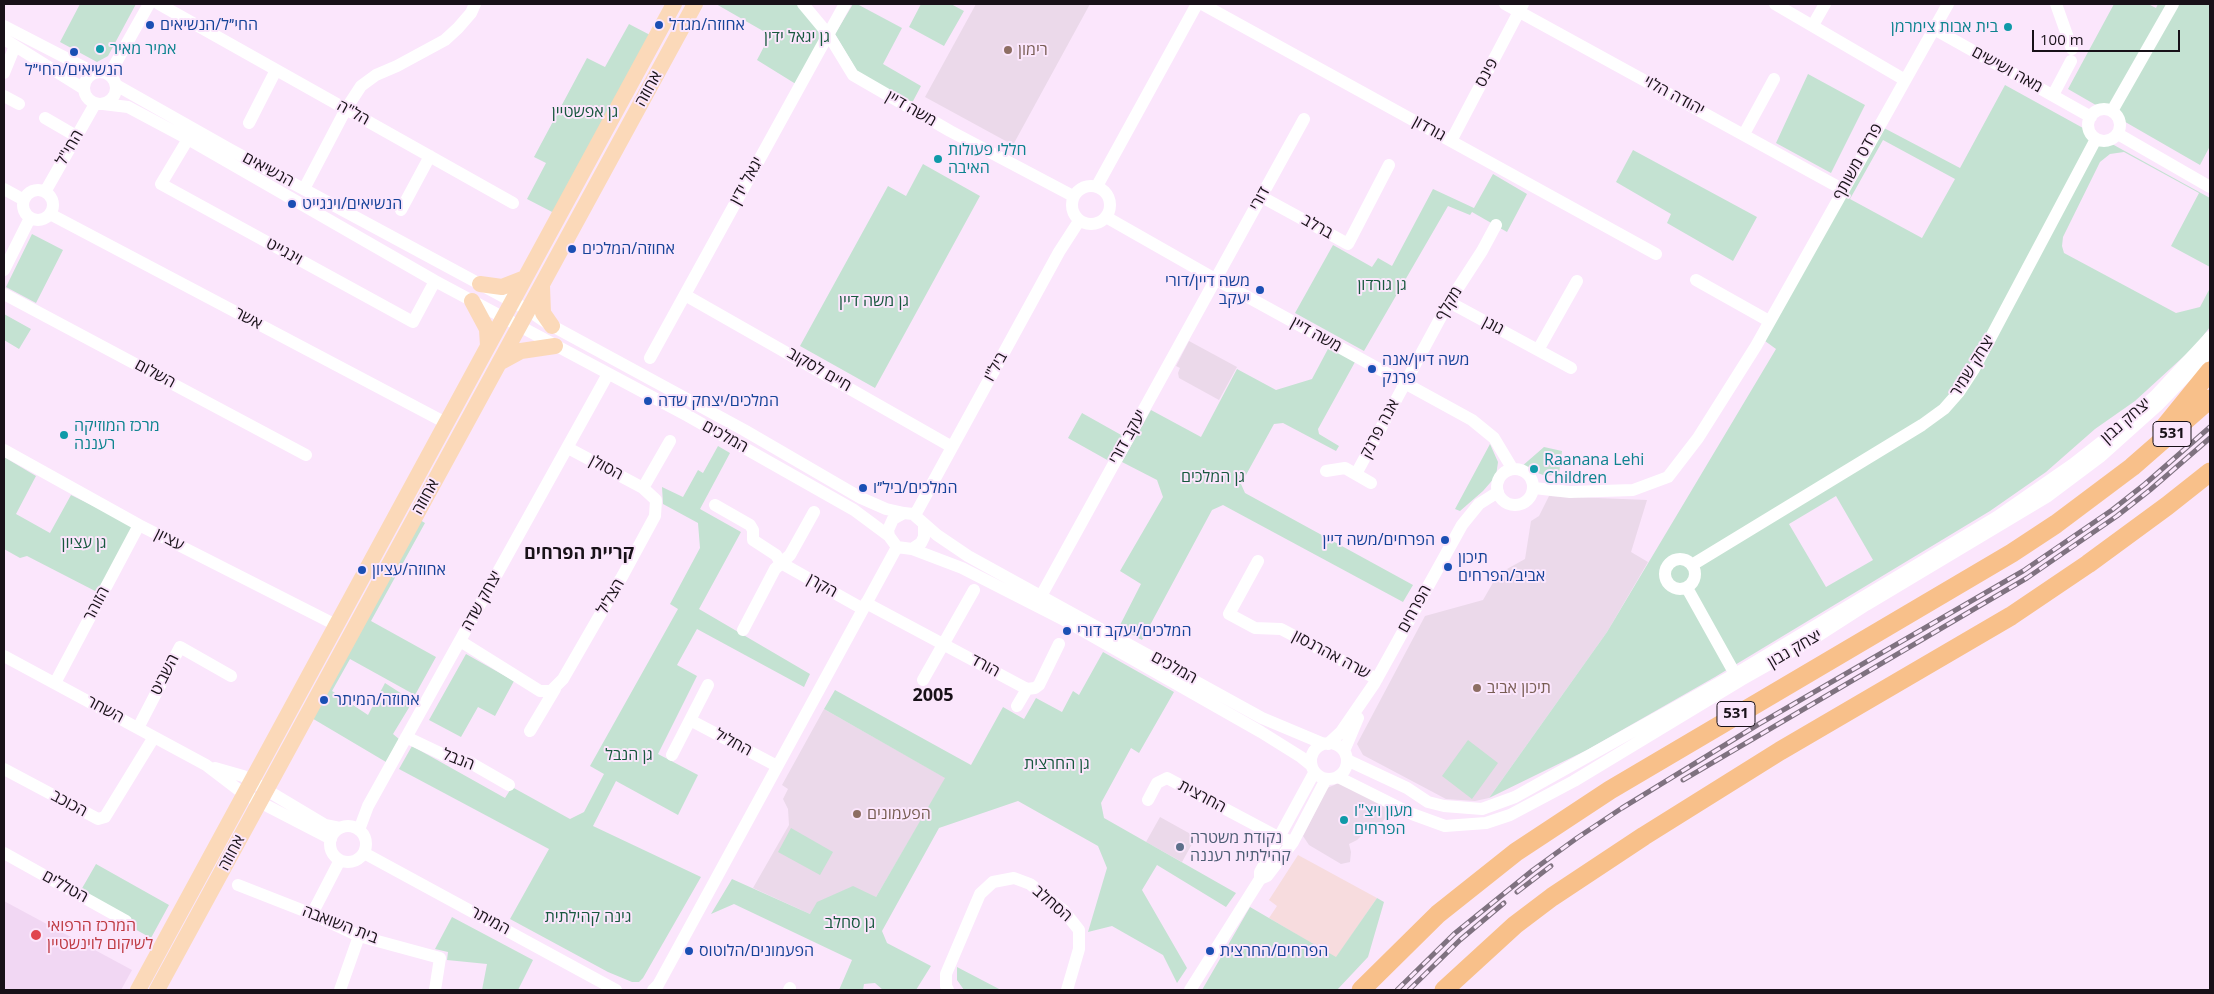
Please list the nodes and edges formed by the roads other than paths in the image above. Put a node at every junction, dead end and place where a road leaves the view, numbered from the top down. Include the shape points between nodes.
1 (149, 4) edge
2 (159, 4) edge
3 (475, 4) edge
4 (674, 4) edge
5 (695, 4) edge
6 (803, 4) edge
7 (845, 4) edge
8 (1197, 4) edge
9 (1202, 4) edge
10 (1505, 4) edge
11 (1774, 4) edge
12 (1824, 4) edge
13 (1948, 4) edge
14 (2056, 4) edge
15 (2173, 4) edge
16 (1521, 8) edge
17 (1813, 25) junction
18 (4, 26) edge
19 (1934, 29) junction
20 (828, 34) junction
21 (9, 43) edge
22 (276, 70) junction
23 (4, 73) edge
24 (95, 73) junction
25 (1774, 79) dead end
26 (112, 80) junction
27 (1905, 80) junction
28 (84, 89) junction
29 (2053, 95) junction
30 (4, 96) edge
31 (19, 104) dead end
32 (99, 104) junction
33 (346, 109) junction
34 (2112, 111) junction
35 (2091, 117) junction
36 (46, 118) dead end
37 (1304, 119) dead end
38 (249, 124) dead end
39 (1744, 134) junction
40 (2118, 134) junction
41 (76, 136) junction
42 (188, 138) junction
43 (2096, 139) junction
44 (1451, 141) junction
45 (430, 156) junction
46 (1389, 165) dead end
47 (1097, 186) junction
48 (2210, 187) edge
49 (4, 189) edge
50 (304, 189) junction
51 (1842, 189) junction
52 (45, 192) junction
53 (1073, 196) junction
54 (1261, 196) junction
55 (24, 200) junction
56 (513, 204) dead end
57 (401, 210) dead end
58 (50, 214) junction
59 (1106, 217) junction
60 (30, 218) junction
61 (1079, 221) junction
62 (1496, 225) dead end
63 (1656, 254) dead end
64 (4, 270) edge
65 (525, 278) junction
66 (1215, 279) junction
67 (1696, 280) dead end
68 (435, 281) junction
69 (1577, 281) dead end
70 (542, 283) junction
71 (480, 284) junction
72 (4, 294) edge
73 (685, 295) junction
74 (472, 301) junction
75 (512, 302) junction
76 (1448, 302) junction
77 (528, 310) junction
78 (503, 318) junction
79 (1769, 321) junction
80 (519, 326) junction
81 (552, 326) junction
82 (2210, 337) edge
83 (488, 346) junction
84 (555, 346) junction
85 (1538, 350) junction
86 (2210, 351) edge
87 (650, 358) dead end
88 (499, 363) junction
89 (1570, 368) dead end
90 (2210, 370) edge
91 (608, 374) junction
92 (1404, 384) junction
93 (2210, 398) edge
94 (446, 423) junction
95 (670, 441) dead end
96 (952, 447) junction
97 (568, 448) junction
98 (4, 450) edge
99 (306, 455) dead end
100 (2132, 467) junction
101 (1512, 468) junction
102 (1326, 471) dead end
103 (2210, 472) edge
104 (1356, 474) junction
105 (1371, 483) dead end
106 (644, 488) junction
107 (1534, 488) junction
108 (1498, 492) junction
109 (656, 500) joint
110 (715, 505) dead end
111 (814, 512) dead end
112 (909, 514) junction
113 (139, 525) junction
114 (924, 525) junction
115 (889, 536) junction
116 (897, 547) junction
117 (912, 549) junction
118 (1258, 561) dead end
119 (781, 563) junction
120 (1692, 565) junction
121 (1688, 588) junction
122 (974, 590) dead end
123 (1041, 596) junction
124 (865, 606) junction
125 (336, 625) junction
126 (743, 630) dead end
127 (460, 641) junction
128 (944, 644) junction
129 (1059, 644) dead end
130 (4, 656) edge
131 (1735, 674) junction
132 (231, 676) dead end
133 (923, 680) dead end
134 (1375, 682) junction
135 (55, 684) junction
136 (708, 685) dead end
137 (555, 689) junction
138 (1027, 689) junction
139 (1017, 706) dead end
140 (690, 720) junction
141 (138, 728) junction
142 (530, 731) dead end
143 (154, 737) junction
144 (406, 737) junction
145 (1326, 744) junction
146 (672, 754) dead end
147 (1345, 756) junction
148 (777, 766) junction
149 (4, 768) edge
150 (1313, 769) junction
151 (1332, 778) junction
152 (509, 785) dead end
153 (248, 788) junction
154 (263, 795) junction
155 (1148, 800) dead end
156 (340, 828) junction
157 (359, 830) junction
158 (1278, 837) junction
159 (331, 839) junction
160 (1293, 842) junction
161 (4, 853) edge
162 (364, 853) junction
163 (340, 860) junction
164 (1260, 879) junction
165 (238, 885) dead end
166 (312, 914) junction
167 (126, 921) dead end
168 (359, 936) junction
169 (138, 990) edge
170 (157, 990) edge
171 (340, 990) edge
172 (435, 990) edge
173 (616, 990) edge
174 (653, 990) edge
175 (948, 990) edge
176 (1067, 990) edge
177 (1190, 990) edge
178 (1361, 990) edge
179 (1444, 990) edge

1 - 26 street
2 - 22 street, הל"ה
3 - 33 street via 471,13 444,40 376,74 361,86
4 - 65 main road, אחוזה
5 - 70 main road, אחוזה
6 - 20 street, משה דיין
7 - 20 street, יגאל ידין
8 - 47 street
9 - 44 street, גורדון
10 - 16 street, יהודה הלוי
11 - 17 street
12 - 17 street
13 - 19 street, פרדס משותף
14 - 29 street, מאה ושישים via 2071,55
15 - 34 street
16 - 39 street, יהודה הלוי
16 - 44 street, פינס
17 - 27 street
18 - 24 street
19 - 27 street, פרדס משותף
19 - 29 street, מאה ושישים
20 - 53 street, משה דיין via 853,75 943,128
20 - 73 street, יגאל ידין
21 - 23 street
21 - 28 street
22 - 33 street, הל"ה
22 - 38 street
24 - 26 street via 102,72
24 - 28 street via 89,77
25 - 39 street
26 - 32 street via 114,97
26 - 50 street, הנשיאים
27 - 51 street, פרדס משותף
28 - 32 street via 89,101
29 - 35 street, מאה ושישים
30 - 31 street
32 - 41 street, החי"ל
32 - 42 street, הנשיאים via 128,107
33 - 45 street, הל"ה
33 - 50 street
34 - 35 street via 2102,109
34 - 40 street via 2119,120
35 - 43 street via 2089,130
36 - 41 street
37 - 54 street, דורי
39 - 51 street, יהודה הלוי
40 - 43 street via 2106,141
40 - 48 street
41 - 52 street, החי"ל
42 - 68 street, הנשיאים
42 - 68 street, וינגייט via 161,184 413,322
43 - 120 street, יצחק שמיר via 1974,369 1944,409
44 - 63 street, גורדון
45 - 56 street, הל"ה
45 - 57 street
46 - 54 street, ברלב via 1348,244
47 - 53 street via 1081,188
47 - 59 street via 1109,200
49 - 55 street
50 - 71 street, הנשיאים
51 - 79 street, פרדס משותף
52 - 55 street via 35,191
52 - 58 street via 53,204
53 - 61 street via 1072,210
54 - 66 street, דורי
55 - 60 street via 24,208
58 - 60 street via 41,220
58 - 94 street, אשר
59 - 61 street via 1096,224
59 - 66 street, משה דיין
60 - 64 street
61 - 96 street, ביל"ו
62 - 76 street, מקלף
65 - 71 main road via 502,287
65 - 75 main road, אחוזה
66 - 92 street, משה דיין
66 - 123 street, יעקב דורי
67 - 79 street
68 - 74 street, הנשיאים
69 - 85 street
70 - 77 main road, אחוזה
70 - 81 main road via 543,313
71 - 75 street, הנשיאים
72 - 99 street, השלום
73 - 87 street, יגאל ידין
73 - 96 street, חיים לסקוב
74 - 78 street, הנשיאים
74 - 83 main road via 487,329
75 - 77 street, הנשיאים
75 - 78 main road, אחוזה
76 - 85 street, גונן
76 - 92 street, מקלף
77 - 80 main road, אחוזה
77 - 81 street, המלכים
78 - 80 street, המלכים
78 - 83 main road, אחוזה
79 - 107 street, פרדס משותף via 1698,438 1668,477 1633,490 1570,492
80 - 84 street, המלכים
80 - 88 main road, אחוזה
81 - 112 street, המלכים via 744,430 861,498 886,509
82 - 131 street, יצחק נבון via 2155,396 2072,465 1997,517
83 - 94 main road, אחוזה
84 - 88 main road via 521,351
84 - 91 street, המלכים
85 - 89 street, גונן
86 - 151 street, יצחק נבון via 2151,412 2100,457 2048,496 1574,781 1510,815 1486,823 1445,826
88 - 154 main road, אחוזה
90 - 100 highway
91 - 97 street, יצחק שדה
91 - 115 street, המלכים via 854,510
92 - 101 street, משה דיין via 1480,426 1494,438
92 - 104 street, אנה פרנק
93 - 100 highway, 531
94 - 125 main road, אחוזה
95 - 106 street
96 - 112 street, ביל"ו
97 - 106 street, הסולן
97 - 127 street, יצחק שדה
98 - 113 street, עציון
100 - 178 highway, 531 via 2004,558 1749,706 1557,824 1476,882 1412,938
101 - 107 street via 1528,473
101 - 108 street via 1498,480
102 - 104 street, אנה פרנק via 1345,468
103 - 179 highway via 2088,564 2011,616 1780,751 1552,897 1514,925
104 - 105 street, אנה פרנק
106 - 109 street, הסולן
107 - 108 street via 1528,500 1517,505 1505,502
108 - 134 street, הפרחים via 1479,504 1462,525
109 - 137 street, הצליל via 655,516
110 - 119 street, הקרן via 750,525 753,540 776,555
111 - 119 street via 790,556
112 - 114 street
112 - 115 street via 894,518 888,530
113 - 125 street, עציון
113 - 135 street, הזוהר
114 - 117 street via 924,537
114 - 123 street, המלכים via 968,556
115 - 116 street
116 - 117 street
116 - 124 street
117 - 150 street, המלכים via 962,568 1064,620 1261,732 1301,757
118 - 134 street, שרה אהרנסון via 1229,614 1255,628 1281,629
119 - 124 street, הקרן
119 - 126 street
120 - 121 street via 1696,576
120 - 121 street via 1678,559 1669,563 1665,571 1669,585 1678,590
121 - 131 street
122 - 128 street
123 - 145 street, המלכים via 1262,718
124 - 128 street, הורד
124 - 148 street
125 - 153 main road, אחוזה
127 - 137 street via 540,691
127 - 144 street, יצחק שדה
128 - 133 street
128 - 138 street, הורד
129 - 138 street via 1039,685
130 - 135 street, השחר
131 - 147 street, יצחק נבון via 1515,797 1482,809 1428,802
132 - 141 street, השביט via 180,647
134 - 145 street, הפרחים via 1341,732
134 - 147 street, הפרחים
135 - 141 street, השחר
136 - 140 street
137 - 142 street, הצליל
138 - 139 street
140 - 146 street
140 - 148 street, החליל
141 - 143 street, השחר
143 - 149 street, הכוכב via 105,817 98,819
143 - 153 street, השחר via 206,765 243,776
144 - 152 street, הנבל via 448,757 468,762
144 - 157 street, יצחק שדה via 368,806
145 - 147 street via 1336,745
145 - 150 street via 1313,752
147 - 151 street via 1345,770
148 - 174 street
150 - 151 street
150 - 158 street
151 - 160 street
153 - 154 street
153 - 169 main road, אחוזה
154 - 156 street via 325,825
154 - 159 street
154 - 170 main road, אחוזה
155 - 158 street, החרצית via 1157,783 1167,778
156 - 157 street via 347,826
156 - 159 street
157 - 162 street via 365,838
158 - 160 street, החרצית
158 - 164 street via 1260,872
159 - 163 street via 332,851
160 - 164 street via 1267,876
161 - 167 street, הטללים
162 - 163 street via 353,861
162 - 173 street, המיתר
163 - 166 street
164 - 177 street
165 - 166 street, בית השואבה
166 - 168 street, בית השואבה
168 - 171 street
168 - 172 street, בית השואבה via 440,958
175 - 176 street, הסחלב via 946,974 980,894 992,882 1014,878 1030,884 1064,911 1079,930 1079,949

